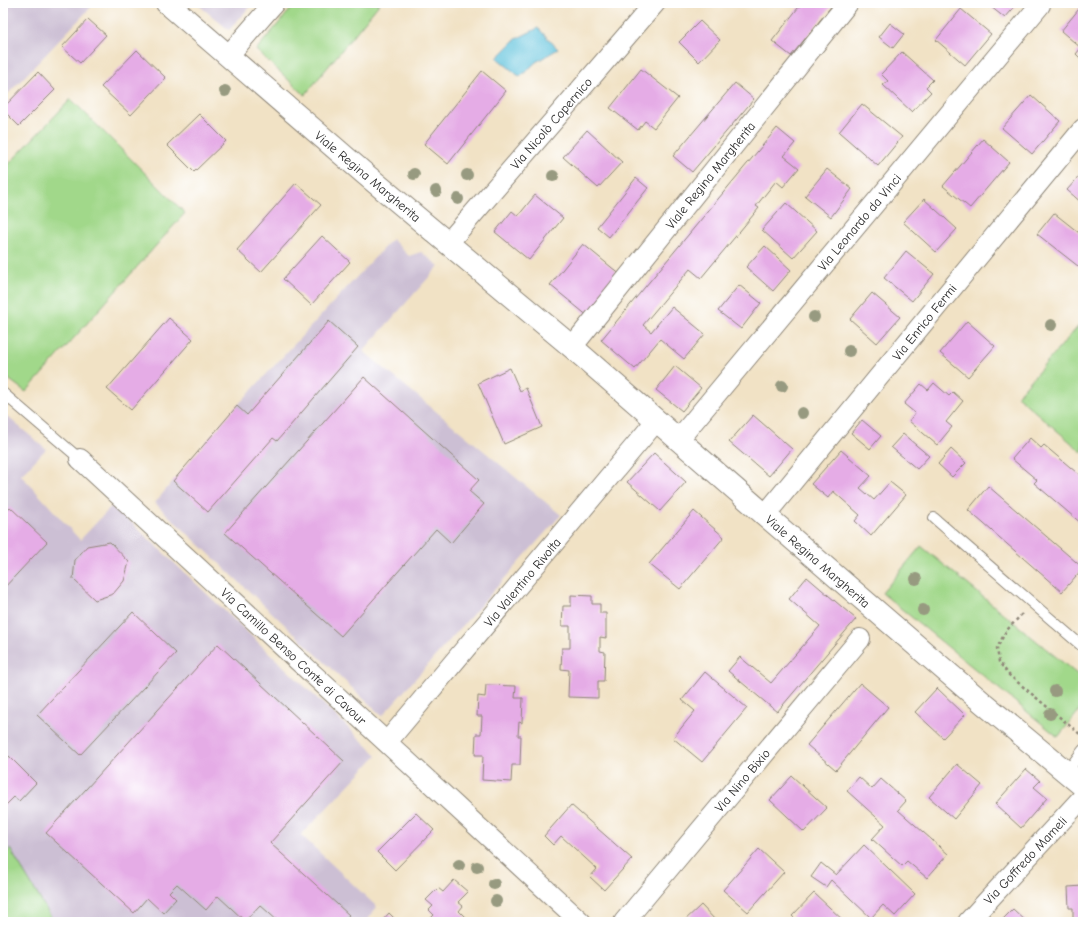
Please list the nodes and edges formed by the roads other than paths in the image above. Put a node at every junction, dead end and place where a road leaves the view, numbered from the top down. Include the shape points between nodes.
1 (167, 3) edge
2 (274, 3) edge
3 (655, 3) edge
4 (848, 3) edge
5 (1040, 5) dead end
6 (228, 56) junction
7 (1083, 129) edge
8 (448, 243) junction
9 (572, 347) junction
10 (3, 393) edge
11 (656, 421) junction
12 (678, 440) junction
13 (80, 459) joint
14 (765, 515) junction
15 (934, 518) dead end
16 (860, 639) dead end
17 (1083, 648) edge
18 (387, 742) junction
19 (1083, 750) edge
20 (1066, 773) junction
21 (1083, 786) edge
22 (1083, 798) edge
23 (581, 922) edge
24 (624, 922) edge
25 (968, 922) edge

1 - 6 street, Viale Regina Margherita
2 - 6 street
3 - 8 street, Via Nicolò Copernico
4 - 9 street, Viale Regina Margherita
5 - 12 street, Via Leonardo da Vinci
6 - 8 street, Viale Regina Margherita
7 - 14 street, Via Enrico Fermi
8 - 9 street, Viale Regina Margherita
9 - 11 street, Viale Regina Margherita
10 - 13 lane, Via Camillo Benso Conte di Cavour
11 - 12 street, Viale Regina Margherita
11 - 18 street, Via Valentino Rivolta
12 - 14 street, Viale Regina Margherita
13 - 18 street, Via Camillo Benso Conte di Cavour
14 - 20 street, Viale Regina Margherita
15 - 17 lane
16 - 24 street, Via Nino Bixio
18 - 23 street, Via Camillo Benso Conte di Cavour
19 - 20 lane
20 - 21 street, Viale Regina Margherita
22 - 25 street, Via Goffredo Mameli

